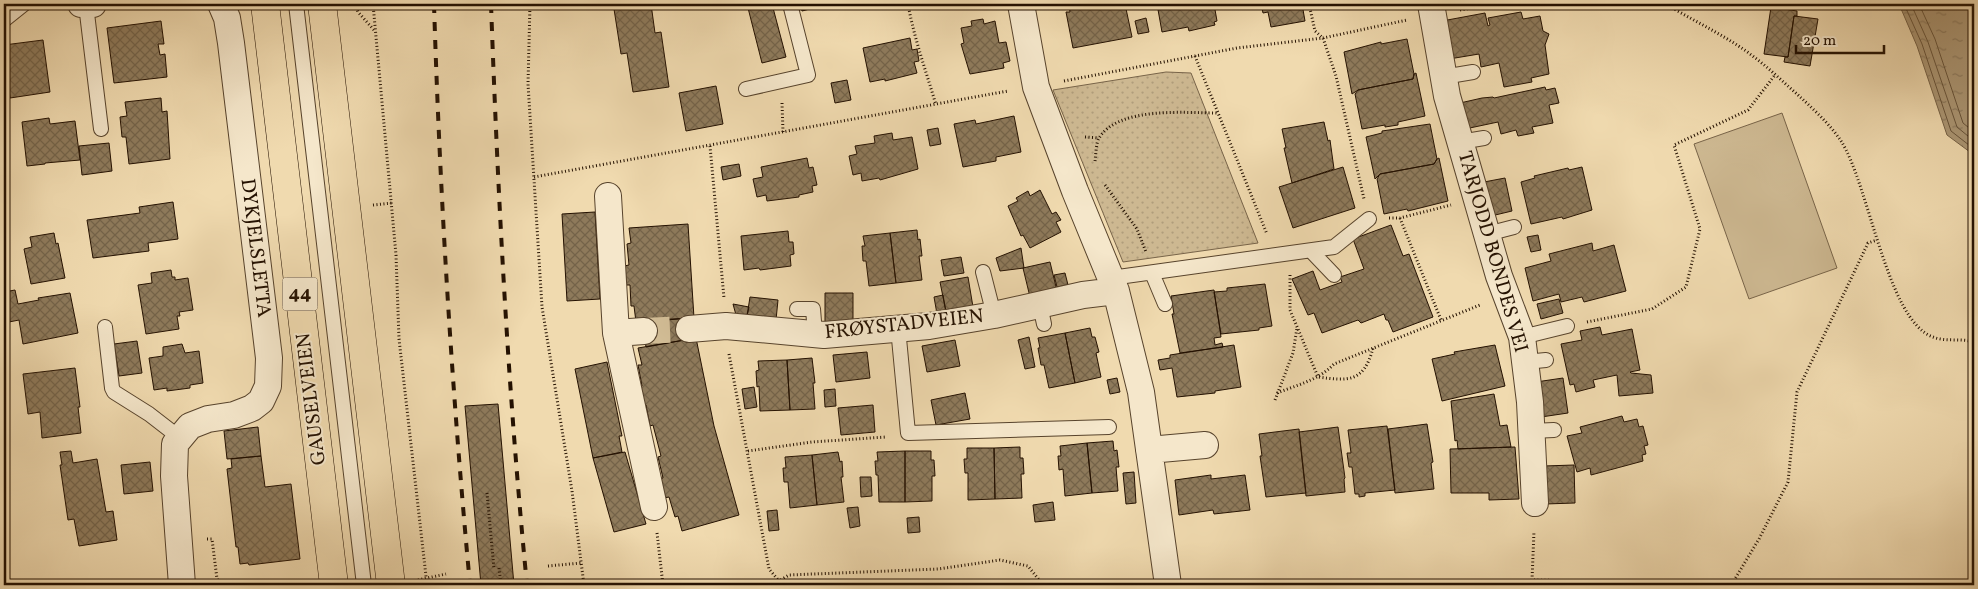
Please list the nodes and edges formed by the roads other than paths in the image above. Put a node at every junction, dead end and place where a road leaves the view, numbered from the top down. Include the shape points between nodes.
1 (24, 4) edge
2 (87, 4) edge
3 (221, 4) edge
4 (265, 4) edge
5 (296, 4) edge
6 (322, 4) edge
7 (790, 4) edge
8 (1021, 4) edge
9 (1432, 9) edge
10 (4, 20) edge
11 (1472, 72) dead end
12 (1438, 77) junction
13 (746, 89) dead end
14 (102, 130) dead end
15 (608, 196) dead end
16 (1368, 219) road end
17 (1514, 227) dead end
18 (1487, 234) junction
19 (1312, 252) junction
20 (983, 272) dead end
21 (1152, 272) junction
22 (1334, 275) dead end
23 (1114, 284) junction
24 (1164, 304) dead end
25 (797, 309) dead end
26 (994, 315) junction
27 (1567, 326) road end
28 (104, 327) dead end
29 (898, 328) junction
30 (689, 329) tunnel mouth
31 (644, 331) tunnel mouth
32 (616, 333) junction
33 (816, 334) junction
34 (1524, 350) junction
35 (1109, 427) dead end
36 (180, 438) junction
37 (1204, 445) dead end
38 (1149, 450) junction
39 (1536, 503) road end
40 (654, 507) road end
41 (182, 585) edge
42 (334, 585) edge
43 (364, 585) edge
44 (390, 585) edge
45 (1168, 585) edge

1 - 10 lane
2 - 14 lane
3 - 36 street, DYKJELSLETTA via 227,18 236,87 269,358 268,386 261,401 252,408 234,415 208,418 190,426
4 - 42 main road, GAUSELVEIEN / 44
5 - 43 lane
6 - 44 main road
7 - 13 lane via 808,75
8 - 23 street via 1036,87
9 - 12 street, TARJODD BONDES VEI
11 - 12 lane
12 - 18 street, TARJODD BONDES VEI via 1462,139
15 - 32 street
16 - 19 lane via 1334,247
17 - 18 lane
18 - 34 street, TARJODD BONDES VEI via 1510,282
19 - 21 lane
19 - 22 lane
20 - 26 lane
21 - 23 lane
21 - 24 lane
23 - 26 street, FRØYSTADVEIEN via 1042,314
23 - 38 street via 1141,392
25 - 33 lane via 813,309
26 - 29 street, FRØYSTADVEIEN
27 - 34 lane
28 - 36 lane via 114,392
29 - 33 street, FRØYSTADVEIEN
29 - 35 lane via 908,433
30 - 33 street, FRØYSTADVEIEN via 726,326
31 - 32 street
32 - 40 street
34 - 39 street, TARJODD BONDES VEI via 1534,436
36 - 41 street via 174,453
37 - 38 street
38 - 45 street

